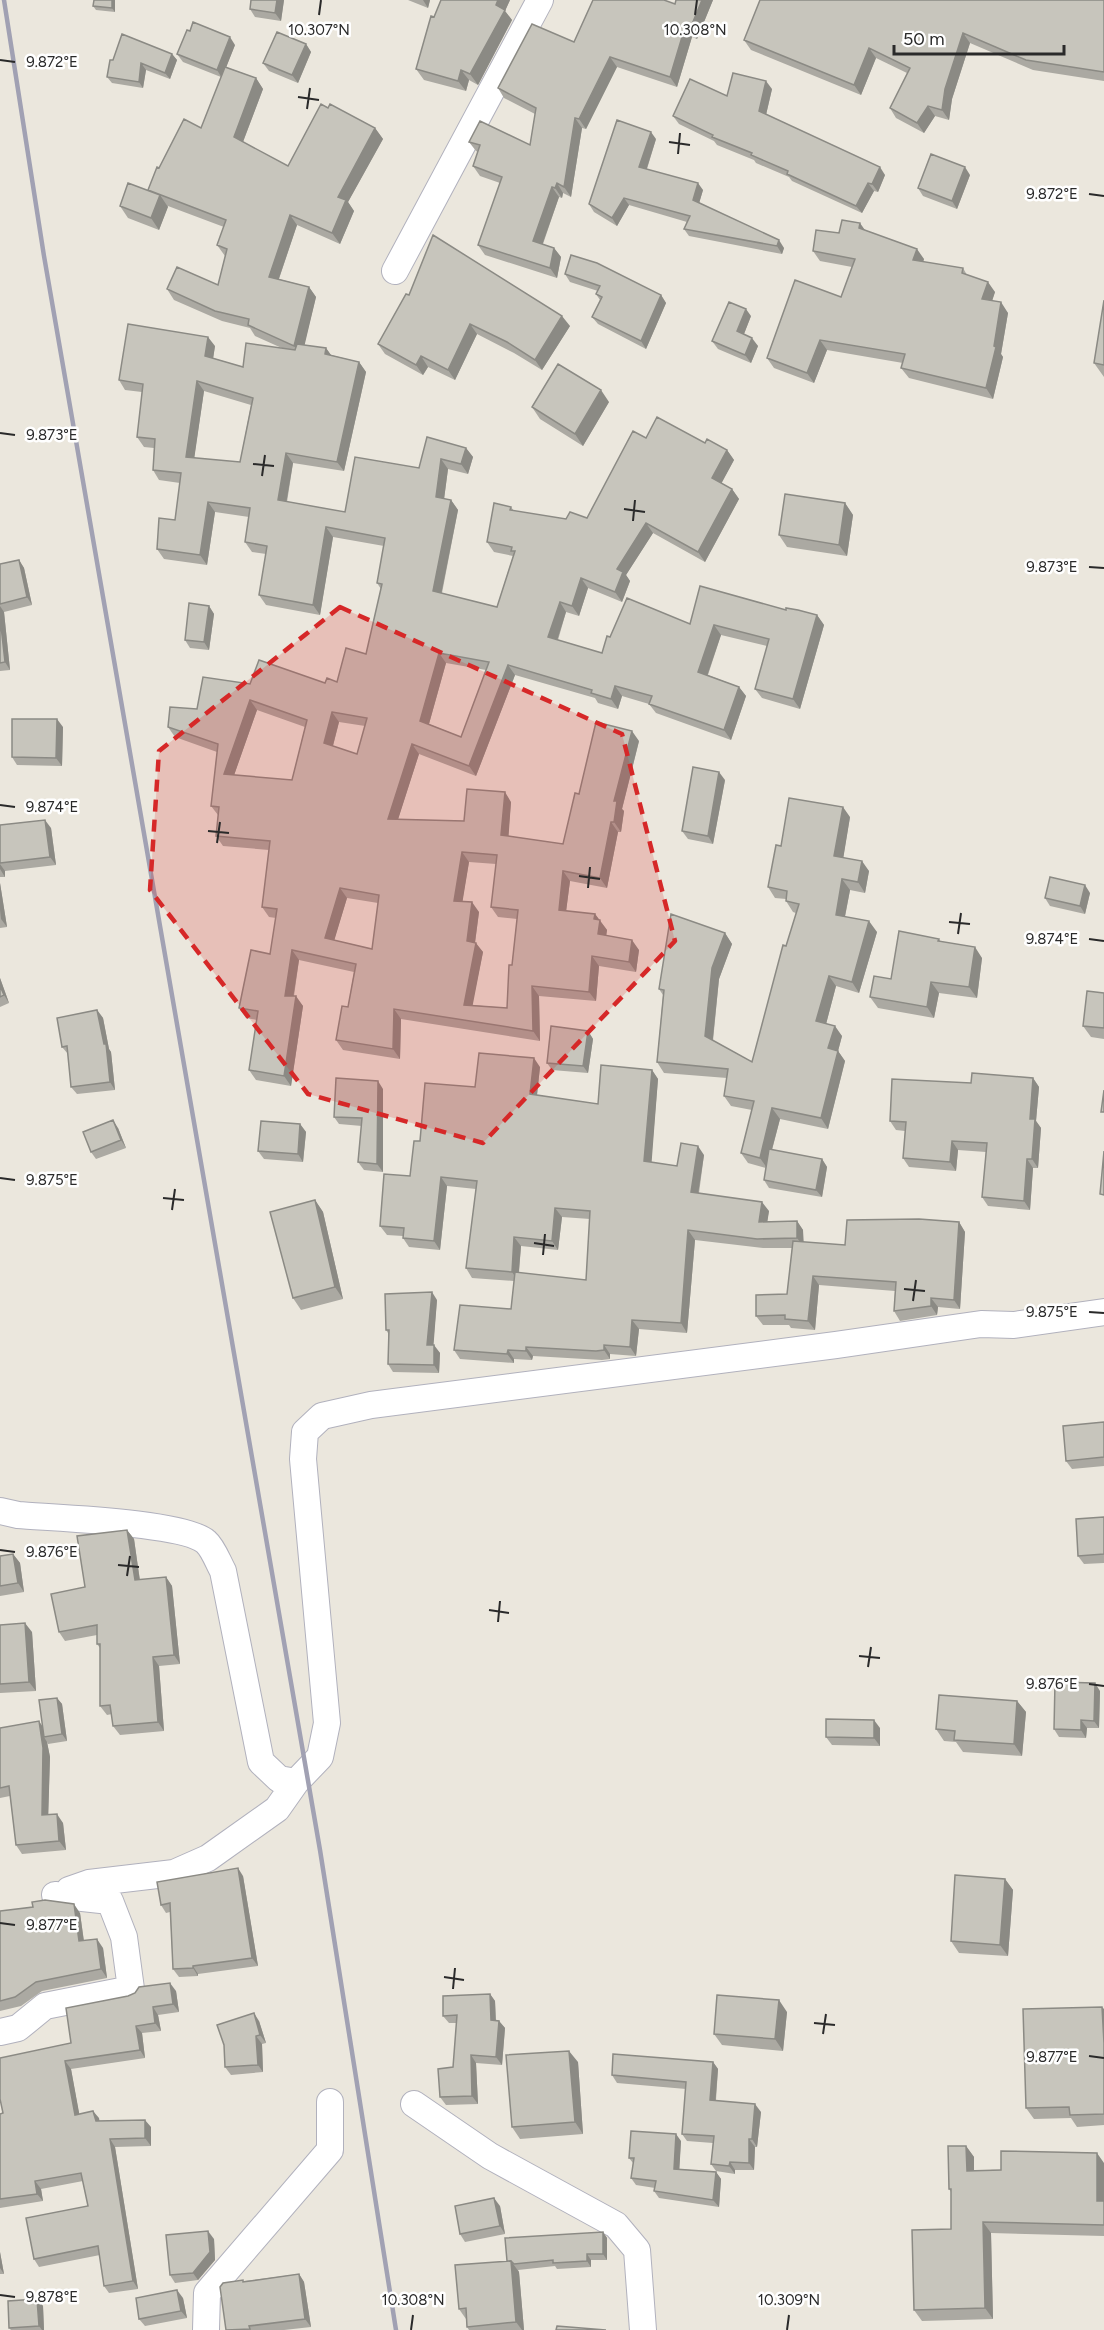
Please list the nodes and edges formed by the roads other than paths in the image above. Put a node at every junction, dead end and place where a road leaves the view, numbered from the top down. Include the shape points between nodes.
1 (540, 0) edge
2 (395, 271) dead end
3 (1104, 1312) edge
4 (0, 1511) edge
5 (296, 1782) junction
6 (0, 2032) edge
7 (330, 2102) dead end
8 (414, 2104) dead end
9 (206, 2330) edge
10 (643, 2330) edge

1 - 2 street
3 - 5 street via 1014,1325 981,1324 371,1405 322,1416 305,1432 303,1459 327,1723 320,1757
4 - 5 street via 155,1527 207,1542 223,1570 261,1762 279,1779
5 - 6 street via 277,1809 208,1858 174,1873 89,1883 55,1895 110,1900 124,1936 131,1989 45,2006 18,2028
7 - 9 street via 330,2150 207,2293
8 - 10 street via 490,2156 616,2225 637,2250

